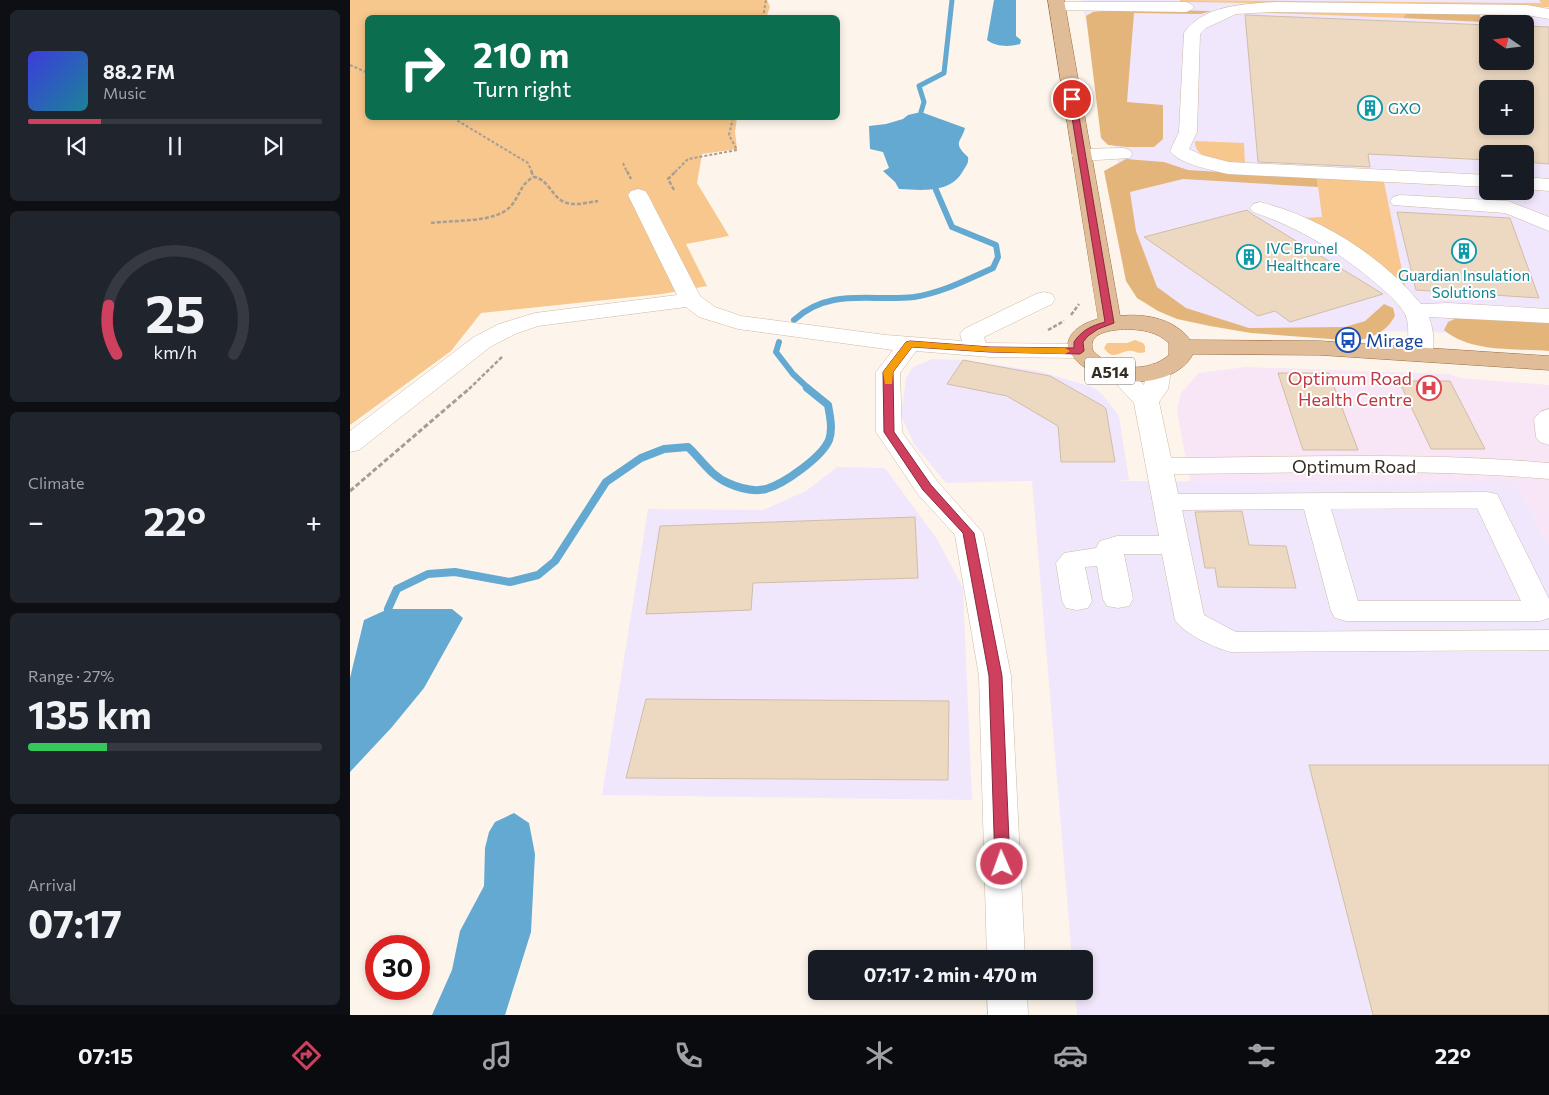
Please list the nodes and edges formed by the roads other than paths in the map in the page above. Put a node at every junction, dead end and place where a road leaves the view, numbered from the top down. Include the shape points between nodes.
1 (1166, 3) edge
2 (1057, 4) edge
3 (1186, 7) dead end
4 (1549, 14) edge
5 (1123, 154) dead end
6 (1081, 155) junction
7 (1479, 181) edge
8 (1534, 184) edge
9 (1549, 185) edge
10 (638, 195) dead end
11 (1400, 201) dead end
12 (1260, 208) dead end
13 (1549, 226) edge
14 (1044, 299) dead end
15 (691, 300) junction
16 (1415, 311) junction
17 (1549, 316) edge
18 (1110, 323) junction
19 (910, 344) junction
20 (1182, 346) junction
21 (975, 348) junction
22 (1080, 351) junction
23 (1422, 354) junction
24 (1549, 363) edge
25 (1159, 370) junction
26 (1117, 372) junction
27 (1146, 400) junction
28 (1549, 417) edge
29 (1549, 437) edge
30 (350, 444) edge
31 (1159, 466) junction
32 (1549, 471) edge
33 (1315, 501) junction
34 (1166, 502) junction
35 (1175, 545) junction
36 (1109, 556) junction
37 (1118, 599) dead end
38 (1077, 601) dead end
39 (1549, 640) edge
40 (1006, 950) edge
41 (1007, 1000) edge
42 (1008, 1015) edge

1 - 2 street
1 - 3 street
2 - 6 main road
4 - 7 street via 1485,9 1233,9 1200,25 1192,33 1188,132 1179,151 1228,168
5 - 6 street
6 - 18 main road
8 - 9 street
10 - 15 street
11 - 13 street via 1508,207
12 - 16 street via 1296,221 1348,252 1394,288
14 - 21 street via 972,334
15 - 19 street via 707,312 738,322
15 - 30 street via 535,320 506,329 482,342
16 - 17 street
16 - 23 street via 1422,335
18 - 20 main road, A514 via 1156,326 1176,336
18 - 22 main road, A514 via 1084,334 1079,342
19 - 21 street
19 - 40 street via 888,372 889,432 927,487 969,533 995,676
20 - 23 main road via 1238,345
20 - 25 main road, A514 via 1172,365
21 - 22 street
22 - 26 main road, A514 via 1086,360 1098,367
23 - 24 main road
25 - 26 main road, A514
25 - 27 street via 1156,388
26 - 27 street
27 - 31 street
28 - 29 street
31 - 32 street, Optimum Road via 1397,465
31 - 34 street
33 - 33 street via 1487,500 1540,611 1346,611
33 - 34 street
34 - 35 street
35 - 36 street via 1117,545 1110,547
35 - 39 street via 1190,620 1231,642
36 - 37 street
36 - 38 street via 1074,559 1070,564
41 - 42 street

